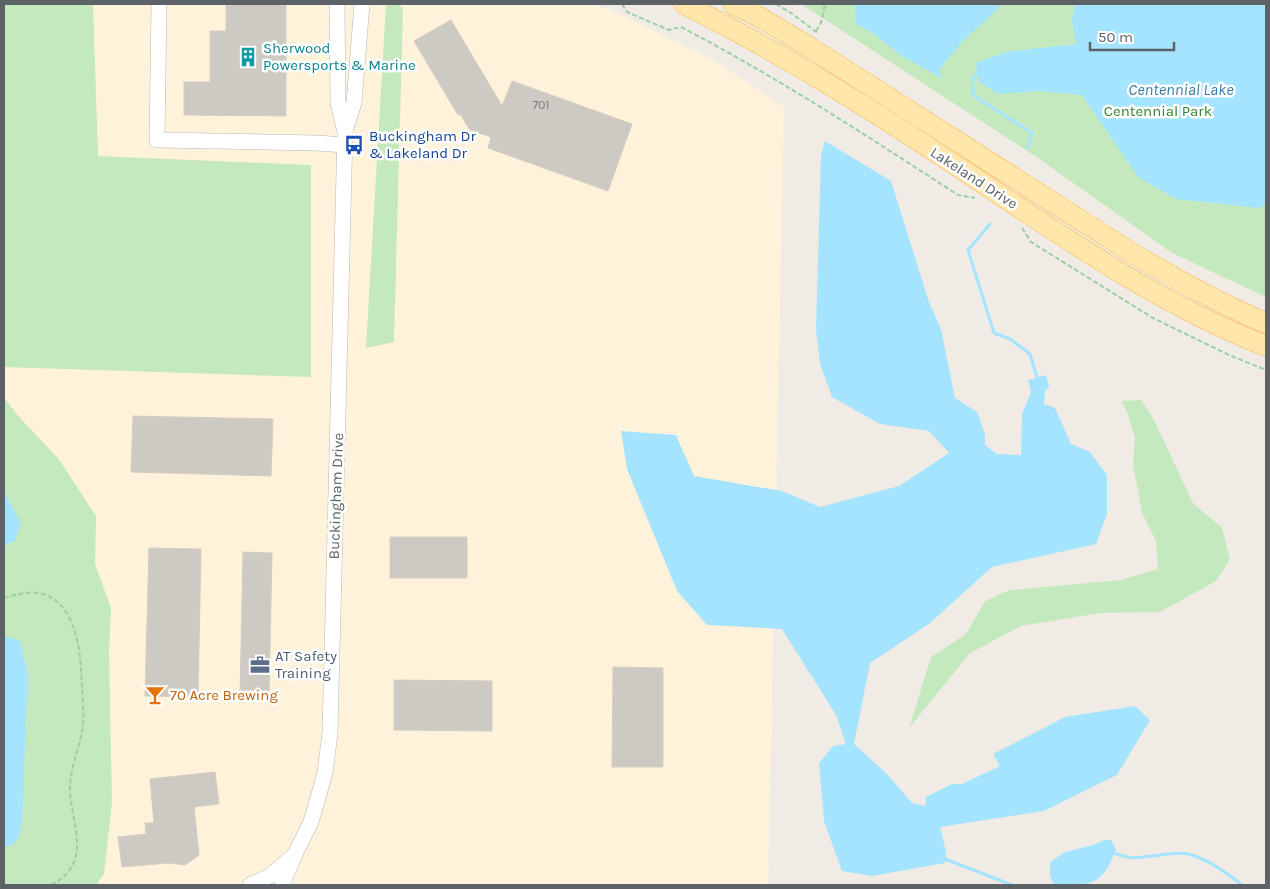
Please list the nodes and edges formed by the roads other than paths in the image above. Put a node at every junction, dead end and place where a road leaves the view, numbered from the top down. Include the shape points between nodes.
1 (159, 4) edge
2 (337, 4) edge
3 (362, 4) edge
4 (684, 4) edge
5 (733, 4) edge
6 (345, 139) junction
7 (1266, 323) edge
8 (1266, 346) edge
9 (295, 854) junction
10 (250, 885) edge
11 (282, 885) edge

1 - 6 street via 157,140 316,143
2 - 6 street, Buckingham Drive via 338,102
3 - 6 street, Buckingham Drive via 354,103
4 - 8 main road, Lakeland Drive via 814,75 1163,298
5 - 7 main road, Lakeland Drive via 811,48 1135,255 1187,285
6 - 9 street, Buckingham Drive via 330,733 326,773 311,822
9 - 10 street, Buckingham Drive via 270,876
9 - 11 street, Buckingham Drive

